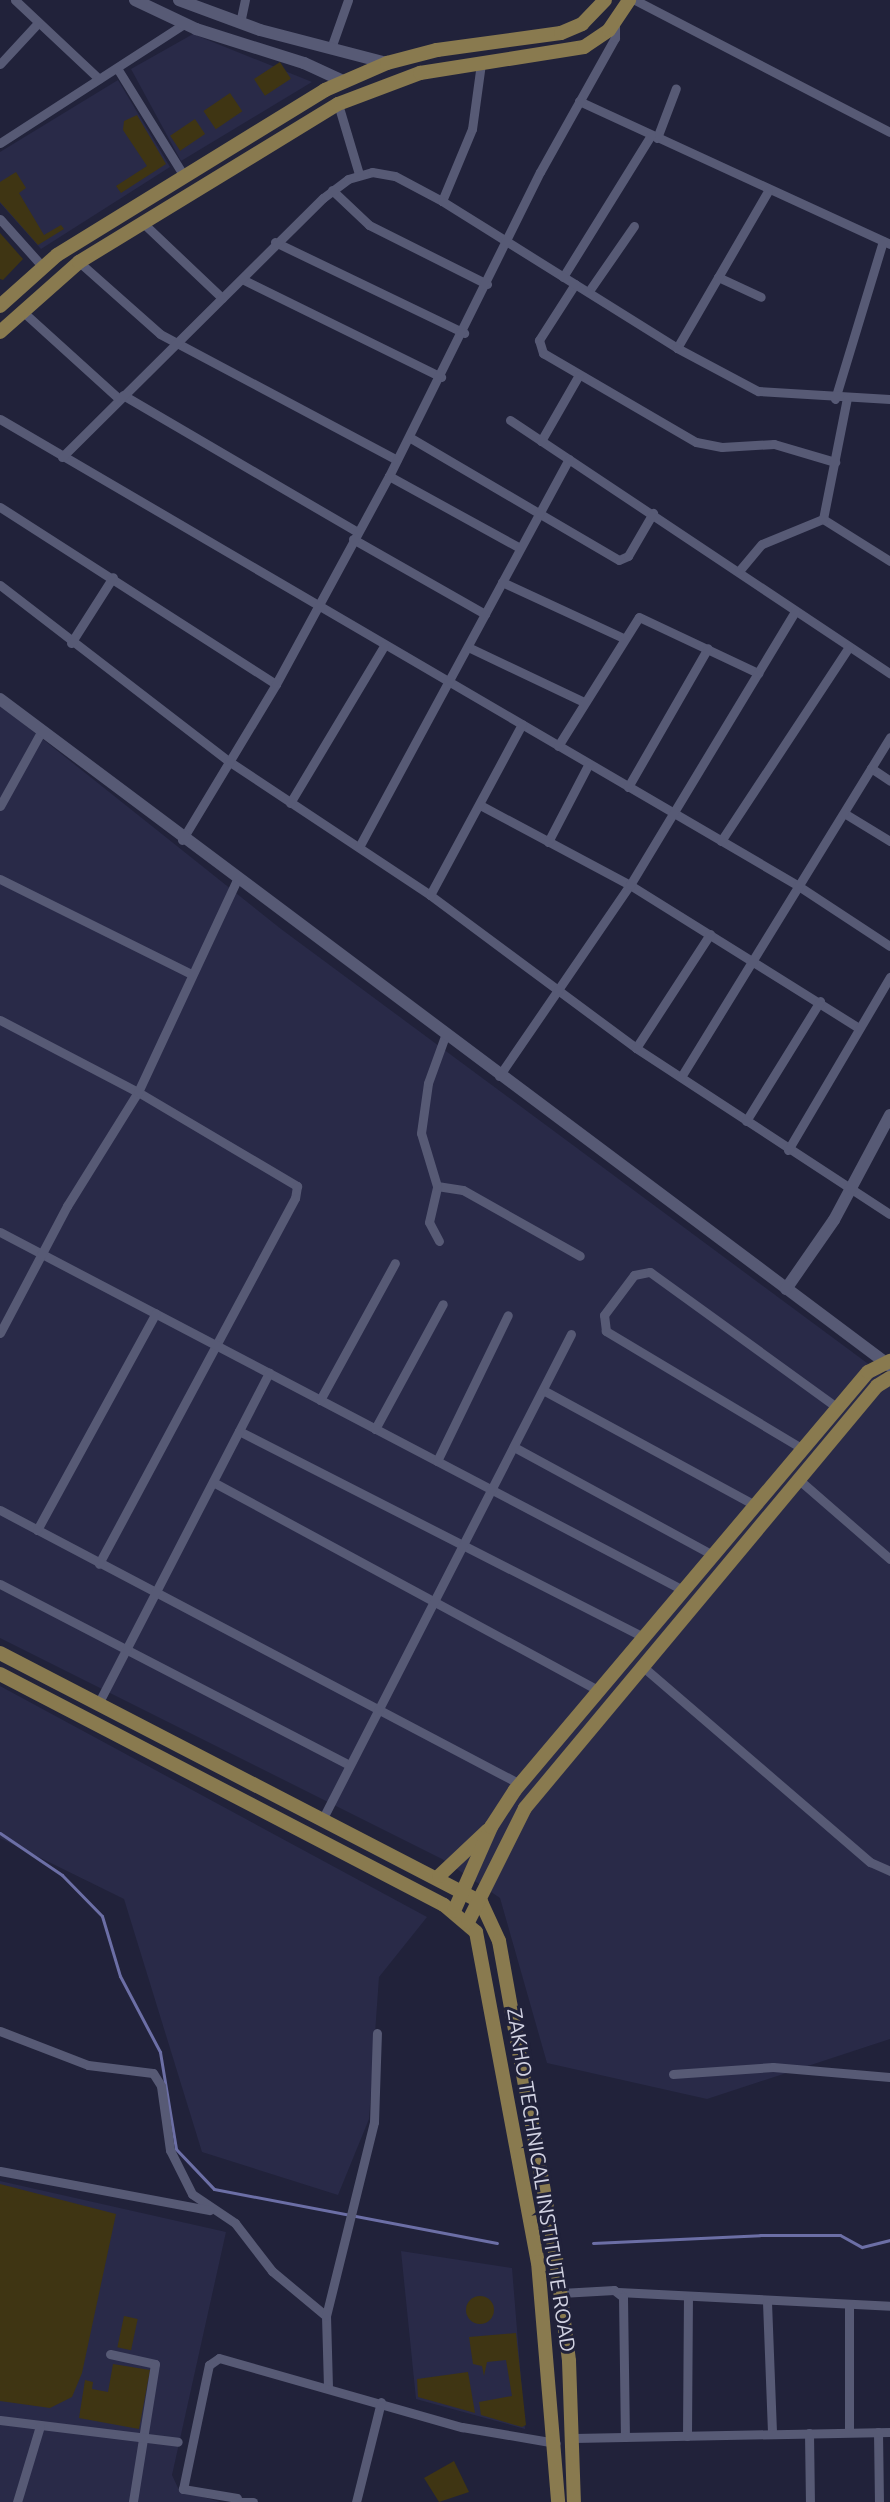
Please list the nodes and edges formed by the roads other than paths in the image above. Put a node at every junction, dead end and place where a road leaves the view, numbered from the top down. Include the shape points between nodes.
1 (15, 0) edge
2 (135, 0) edge
3 (179, 0) edge
4 (245, 0) edge
5 (348, 0) edge
6 (605, 0) edge
7 (629, 0) edge
8 (635, 0) edge
9 (38, 23) junction
10 (240, 23) junction
11 (184, 24) junction
12 (615, 24) junction
13 (331, 48) junction
14 (387, 63) junction
15 (481, 63) junction
16 (0, 64) edge
17 (117, 68) junction
18 (99, 79) junction
19 (343, 81) junction
20 (676, 88) dead end
21 (579, 101) junction
22 (338, 104) junction
23 (890, 132) edge
24 (654, 136) junction
25 (0, 143) edge
26 (359, 174) junction
27 (184, 176) junction
28 (332, 190) junction
29 (768, 190) junction
30 (442, 201) junction
31 (0, 219) edge
32 (143, 223) junction
33 (634, 226) dead end
34 (275, 242) junction
35 (507, 242) junction
36 (886, 242) edge
37 (78, 262) junction
38 (42, 266) junction
39 (563, 277) junction
40 (718, 277) junction
41 (242, 279) junction
42 (487, 284) junction
43 (575, 284) junction
44 (589, 291) junction
45 (761, 297) dead end
46 (222, 298) junction
47 (0, 306) edge
48 (21, 310) junction
49 (0, 332) edge
50 (464, 333) junction
51 (178, 341) junction
52 (677, 348) junction
53 (579, 375) junction
54 (441, 377) junction
55 (121, 397) junction
56 (847, 398) junction
57 (835, 399) junction
58 (890, 399) edge
59 (0, 419) edge
60 (510, 420) dead end
61 (409, 437) junction
62 (542, 441) junction
63 (62, 457) junction
64 (569, 459) junction
65 (397, 460) junction
66 (835, 462) junction
67 (389, 476) junction
68 (0, 507) edge
69 (540, 511) junction
70 (653, 513) junction
71 (823, 519) junction
72 (355, 536) junction
73 (520, 548) junction
74 (890, 561) edge
75 (739, 571) junction
76 (113, 577) junction
77 (502, 582) junction
78 (0, 585) edge
79 (317, 608) junction
80 (795, 612) junction
81 (485, 614) junction
82 (623, 638) junction
83 (71, 643) junction
84 (384, 646) junction
85 (468, 647) junction
86 (849, 647) junction
87 (708, 648) junction
88 (758, 673) junction
89 (890, 673) edge
90 (276, 684) junction
91 (450, 684) junction
92 (0, 699) edge
93 (584, 702) junction
94 (522, 724) junction
95 (41, 732) junction
96 (890, 737) edge
97 (558, 746) junction
98 (230, 762) junction
99 (588, 765) junction
100 (871, 768) junction
101 (890, 781) edge
102 (628, 787) junction
103 (290, 803) junction
104 (480, 805) junction
105 (0, 807) edge
106 (673, 812) junction
107 (844, 813) junction
108 (182, 840) junction
109 (722, 841) junction
110 (890, 841) edge
111 (548, 843) junction
112 (359, 848) junction
113 (0, 879) edge
114 (237, 880) junction
115 (630, 885) junction
116 (797, 885) junction
117 (430, 895) junction
118 (710, 934) junction
119 (890, 946) edge
120 (752, 959) junction
121 (191, 974) junction
122 (890, 977) edge
123 (560, 991) junction
124 (820, 1001) junction
125 (0, 1020) edge
126 (860, 1028) junction
127 (445, 1036) junction
128 (636, 1047) junction
129 (499, 1076) junction
130 (681, 1077) junction
131 (138, 1092) junction
132 (890, 1115) edge
133 (746, 1121) junction
134 (789, 1150) junction
135 (437, 1186) junction
136 (848, 1189) junction
137 (890, 1214) edge
138 (0, 1232) edge
139 (439, 1241) dead end
140 (40, 1253) junction
141 (580, 1256) dead end
142 (395, 1263) dead end
143 (786, 1289) junction
144 (443, 1304) dead end
145 (156, 1313) junction
146 (508, 1315) dead end
147 (0, 1333) edge
148 (571, 1335) dead end
149 (213, 1344) junction
150 (889, 1363) edge
151 (269, 1372) junction
152 (890, 1378) edge
153 (543, 1390) junction
154 (320, 1400) junction
155 (838, 1407) junction
156 (375, 1429) junction
157 (239, 1431) junction
158 (514, 1447) junction
159 (803, 1449) junction
160 (437, 1461) junction
161 (798, 1479) junction
162 (213, 1482) junction
163 (492, 1490) junction
164 (755, 1505) junction
165 (0, 1510) edge
166 (37, 1530) junction
167 (464, 1545) junction
168 (713, 1555) junction
169 (890, 1558) edge
170 (99, 1564) junction
171 (0, 1584) edge
172 (684, 1590) junction
173 (156, 1593) junction
174 (434, 1604) junction
175 (645, 1636) junction
176 (126, 1650) junction
177 (0, 1653) edge
178 (642, 1666) junction
179 (0, 1674) edge
180 (600, 1691) junction
181 (98, 1704) junction
182 (380, 1709) junction
183 (349, 1765) junction
184 (520, 1784) junction
185 (322, 1820) junction
186 (491, 1827) junction
187 (507, 1838) junction
188 (890, 1871) edge
189 (439, 1876) junction
190 (465, 1890) junction
191 (482, 1902) junction
192 (454, 1911) junction
193 (468, 1922) junction
194 (0, 2031) edge
195 (377, 2033) dead end
196 (674, 2074) dead end
197 (890, 2077) edge
198 (0, 2171) edge
199 (218, 2211) junction
200 (618, 2292) junction
201 (561, 2293) junction
202 (688, 2297) junction
203 (767, 2302) junction
204 (849, 2304) junction
205 (890, 2306) edge
206 (326, 2316) junction
207 (111, 2354) dead end
208 (328, 2387) junction
209 (381, 2402) junction
210 (0, 2420) edge
211 (40, 2426) junction
212 (849, 2432) junction
213 (878, 2432) junction
214 (890, 2432) edge
215 (809, 2433) junction
216 (772, 2434) junction
217 (687, 2436) junction
218 (144, 2437) junction
219 (625, 2437) junction
220 (574, 2438) junction
221 (178, 2442) dead end
222 (556, 2443) junction
223 (236, 2500) edge
224 (18, 2502) edge
225 (133, 2502) edge
226 (254, 2502) edge
227 (356, 2502) edge
228 (558, 2502) edge
229 (574, 2502) edge
230 (810, 2502) edge
231 (879, 2502) edge

1 - 9 street
2 - 11 street
3 - 10 street
4 - 10 street
5 - 13 street
6 - 14 main road via 582,24 561,33 454,47
7 - 12 main road
8 - 23 street
9 - 16 street
9 - 18 street
10 - 13 street
11 - 17 street
11 - 19 street via 304,63
12 - 15 main road via 572,51
12 - 21 street via 615,38
13 - 14 street
14 - 19 main road
15 - 22 main road via 402,78
15 - 30 street via 472,129
17 - 18 street
17 - 27 street
18 - 25 street
19 - 27 main road
20 - 24 street
21 - 24 street
21 - 35 street
22 - 26 street
22 - 32 main road
24 - 29 street
24 - 39 street
26 - 28 street
26 - 30 street via 395,176
27 - 38 main road
28 - 34 street
28 - 42 street via 369,225
29 - 36 street
29 - 40 street
30 - 35 street
31 - 38 street
32 - 37 main road
32 - 46 street
33 - 44 street
34 - 41 street
34 - 50 street
35 - 39 street
35 - 42 street
36 - 57 street
37 - 48 main road
37 - 51 street via 160,334
38 - 47 main road
39 - 43 street
40 - 45 street
40 - 52 street
41 - 46 street
41 - 54 street
42 - 50 street
43 - 44 street
43 - 53 street via 538,344 540,351
44 - 52 street
46 - 51 street
48 - 49 main road
48 - 55 street
50 - 54 street
51 - 55 street
51 - 65 street
52 - 57 street via 758,391
53 - 62 street
53 - 66 street via 696,442 722,447 774,444
54 - 61 street
55 - 63 street
55 - 72 street
56 - 57 street
56 - 58 street
56 - 66 street
59 - 63 street
60 - 62 street
61 - 65 street
61 - 69 street
62 - 64 street
63 - 79 street
64 - 69 street
64 - 70 street
65 - 67 street
66 - 71 street
67 - 72 street
67 - 73 street
68 - 76 street
69 - 70 street via 622,560
69 - 73 street
70 - 75 street
71 - 74 street
71 - 75 street via 762,544
72 - 79 street
72 - 81 street
73 - 77 street
75 - 80 street
76 - 83 street
76 - 90 street
77 - 81 street
77 - 82 street
78 - 83 street
79 - 84 street
79 - 90 street
80 - 86 street
80 - 88 street
81 - 85 street
82 - 87 street via 635,619 645,616
82 - 93 street
83 - 98 street
84 - 91 street
84 - 103 street
85 - 91 street
85 - 93 street
86 - 89 street
86 - 109 street
87 - 88 street
87 - 102 street
88 - 106 street
90 - 98 street
91 - 94 street
91 - 112 street
92 - 95 street
93 - 97 street
94 - 97 street
94 - 104 street
95 - 105 street
95 - 108 street
96 - 100 street
97 - 99 street
98 - 103 street
98 - 108 street
99 - 102 street
99 - 111 street
100 - 101 street
100 - 107 street
102 - 106 street
103 - 112 street
104 - 111 street
104 - 117 street
106 - 109 street
106 - 115 street
107 - 110 street
107 - 116 street
108 - 114 street
109 - 116 street
111 - 115 street
112 - 117 street
113 - 121 street
114 - 121 street
114 - 127 street
115 - 118 street
115 - 123 street
116 - 119 street
116 - 120 street
117 - 123 street
118 - 120 street
118 - 128 street
120 - 124 street
120 - 130 street
121 - 131 street
122 - 126 street
123 - 128 street
123 - 129 street
124 - 126 street
124 - 133 street
125 - 131 street
126 - 134 street
127 - 129 street
127 - 135 street via 428,1083 421,1127 425,1159
128 - 130 street
129 - 143 street
130 - 133 street
131 - 140 street
131 - 149 street via 297,1186 295,1198
132 - 136 street
133 - 134 street
134 - 136 street
135 - 139 street via 429,1222
135 - 141 street via 463,1190
136 - 137 street
136 - 143 street via 834,1220
138 - 140 street
140 - 145 street
140 - 147 street
142 - 154 street
143 - 150 street
144 - 156 street
145 - 149 street
145 - 166 street
146 - 160 street
148 - 153 street
149 - 151 street
149 - 170 street
150 - 155 main road via 873,1368
151 - 154 street
151 - 157 street
152 - 161 main road via 876,1386
153 - 158 street
153 - 164 street
154 - 156 street
155 - 159 main road
155 - 159 street via 650,1272 634,1275 604,1315 606,1331
156 - 160 street
157 - 162 street
157 - 167 street
158 - 163 street
158 - 168 street
159 - 164 main road
160 - 163 street
161 - 169 street
161 - 178 main road
162 - 173 street
162 - 174 street
163 - 167 street
163 - 172 street
164 - 168 main road
165 - 166 street
166 - 170 street
167 - 174 street
167 - 175 street
168 - 172 main road
170 - 173 street
171 - 176 street
172 - 175 main road
173 - 176 street
173 - 182 street
174 - 180 street
174 - 182 street
175 - 180 main road
176 - 181 street
176 - 183 street
177 - 181 main road
178 - 187 main road via 525,1808
178 - 188 street via 870,1862
179 - 192 main road, ZAKHO TECHNICAL INSTITUTE ROAD
180 - 184 main road
181 - 185 main road
182 - 183 street
182 - 184 street
183 - 185 street
184 - 186 main road
185 - 189 main road
186 - 187 main road
186 - 189 main road
186 - 190 main road
187 - 191 main road
189 - 190 main road
190 - 191 main road
190 - 192 main road
191 - 193 main road
191 - 201 main road via 502,1956
192 - 193 main road, ZAKHO TECHNICAL INSTITUTE ROAD
193 - 222 main road, ZAKHO TECHNICAL INSTITUTE ROAD via 483,1952 538,2262
194 - 199 street via 88,2065 153,2073 161,2086 165,2131 177,2168 192,2194
195 - 206 street via 374,2122 345,2226
196 - 197 street via 773,2067
198 - 199 street
199 - 206 street via 235,2223 288,2287
200 - 201 street
200 - 202 street
200 - 219 street
201 - 220 main road
202 - 203 street
202 - 217 street
203 - 204 street
203 - 216 street
204 - 205 street
204 - 212 street
206 - 208 street
207 - 218 street via 155,2364
208 - 209 street
208 - 223 street via 219,2358 209,2364 183,2489
209 - 222 street via 462,2427
209 - 227 street
210 - 211 street
211 - 218 street
211 - 224 street
212 - 213 street
212 - 215 street
213 - 214 street
213 - 231 street
215 - 216 street
215 - 230 street
216 - 217 street
217 - 219 street
218 - 221 street
218 - 225 street
219 - 220 street
220 - 229 main road
222 - 228 main road, ZAKHO TECHNICAL INSTITUTE ROAD
223 - 226 street

